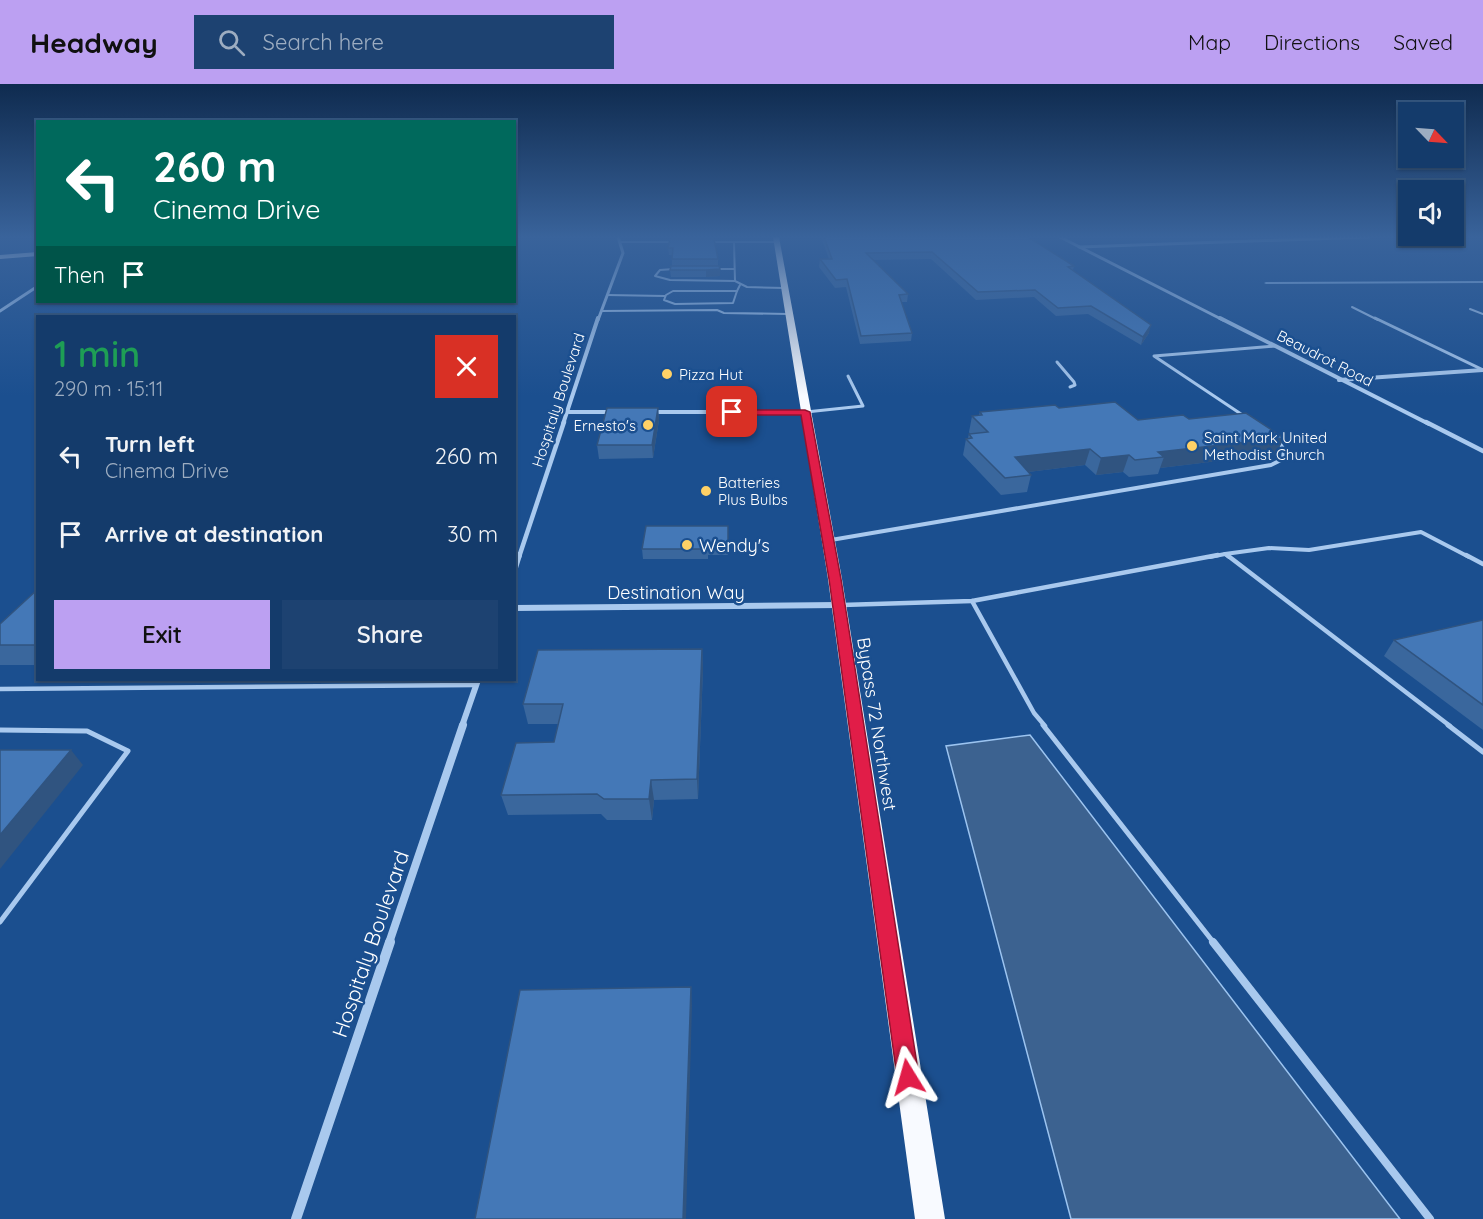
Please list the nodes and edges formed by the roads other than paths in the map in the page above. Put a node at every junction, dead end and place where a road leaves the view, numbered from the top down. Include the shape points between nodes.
1 (32, 290) edge
2 (609, 290) edge
3 (784, 290) edge
4 (1164, 290) edge
5 (737, 291) joint
6 (607, 295) junction
7 (665, 296) junction
8 (1353, 306) dead end
9 (1470, 309) dead end
10 (0, 311) edge
11 (601, 311) junction
12 (788, 314) junction
13 (1483, 314) edge
14 (1275, 346) junction
15 (1057, 362) dead end
16 (1483, 370) edge
17 (848, 376) dead end
18 (1339, 380) junction
19 (1070, 387) dead end
20 (569, 412) junction
21 (615, 412) edge
22 (650, 412) edge
23 (805, 412) junction
24 (1248, 419) edge
25 (1276, 438) edge
26 (1483, 451) edge
27 (828, 540) junction
28 (1225, 554) junction
29 (1483, 564) edge
30 (516, 566) edge
31 (972, 601) junction
32 (838, 605) junction
33 (516, 608) edge
34 (477, 682) edge
35 (0, 689) edge
36 (0, 730) edge
37 (1483, 752) edge
38 (0, 922) edge
39 (297, 1219) edge
40 (930, 1219) edge
41 (1430, 1219) edge

1 - 10 street
2 - 6 street, Hospitaly Boulevard
3 - 12 highway, Bypass 72 Northwest
4 - 14 street, Beaudrot Road
5 - 7 lane via 673,291
5 - 7 lane via 733,303 675,304 666,302
6 - 7 lane
6 - 11 street, Hospitaly Boulevard
8 - 16 lane
9 - 13 lane
11 - 12 lane
11 - 20 street, Hospitaly Boulevard
12 - 23 highway, Bypass 72 Northwest
14 - 18 street, Beaudrot Road
14 - 24 lane via 1154,356
15 - 19 lane via 1074,382
16 - 18 street
17 - 23 lane via 863,406
18 - 26 street, Beaudrot Road
20 - 21 street
20 - 30 street, Hospitaly Boulevard
22 - 23 street
23 - 27 highway, Bypass 72 Northwest
25 - 27 lane via 1284,450 1282,459 1271,465
27 - 32 highway, Bypass 72 Northwest
28 - 29 lane via 1269,548 1309,550 1420,532
28 - 31 lane
28 - 37 lane
31 - 32 lane
31 - 41 lane via 1034,713
32 - 33 street, Destination Way
32 - 40 highway, Bypass 72 Northwest
34 - 35 lane
34 - 39 street, Hospitaly Boulevard
36 - 38 lane via 87,731 128,751

